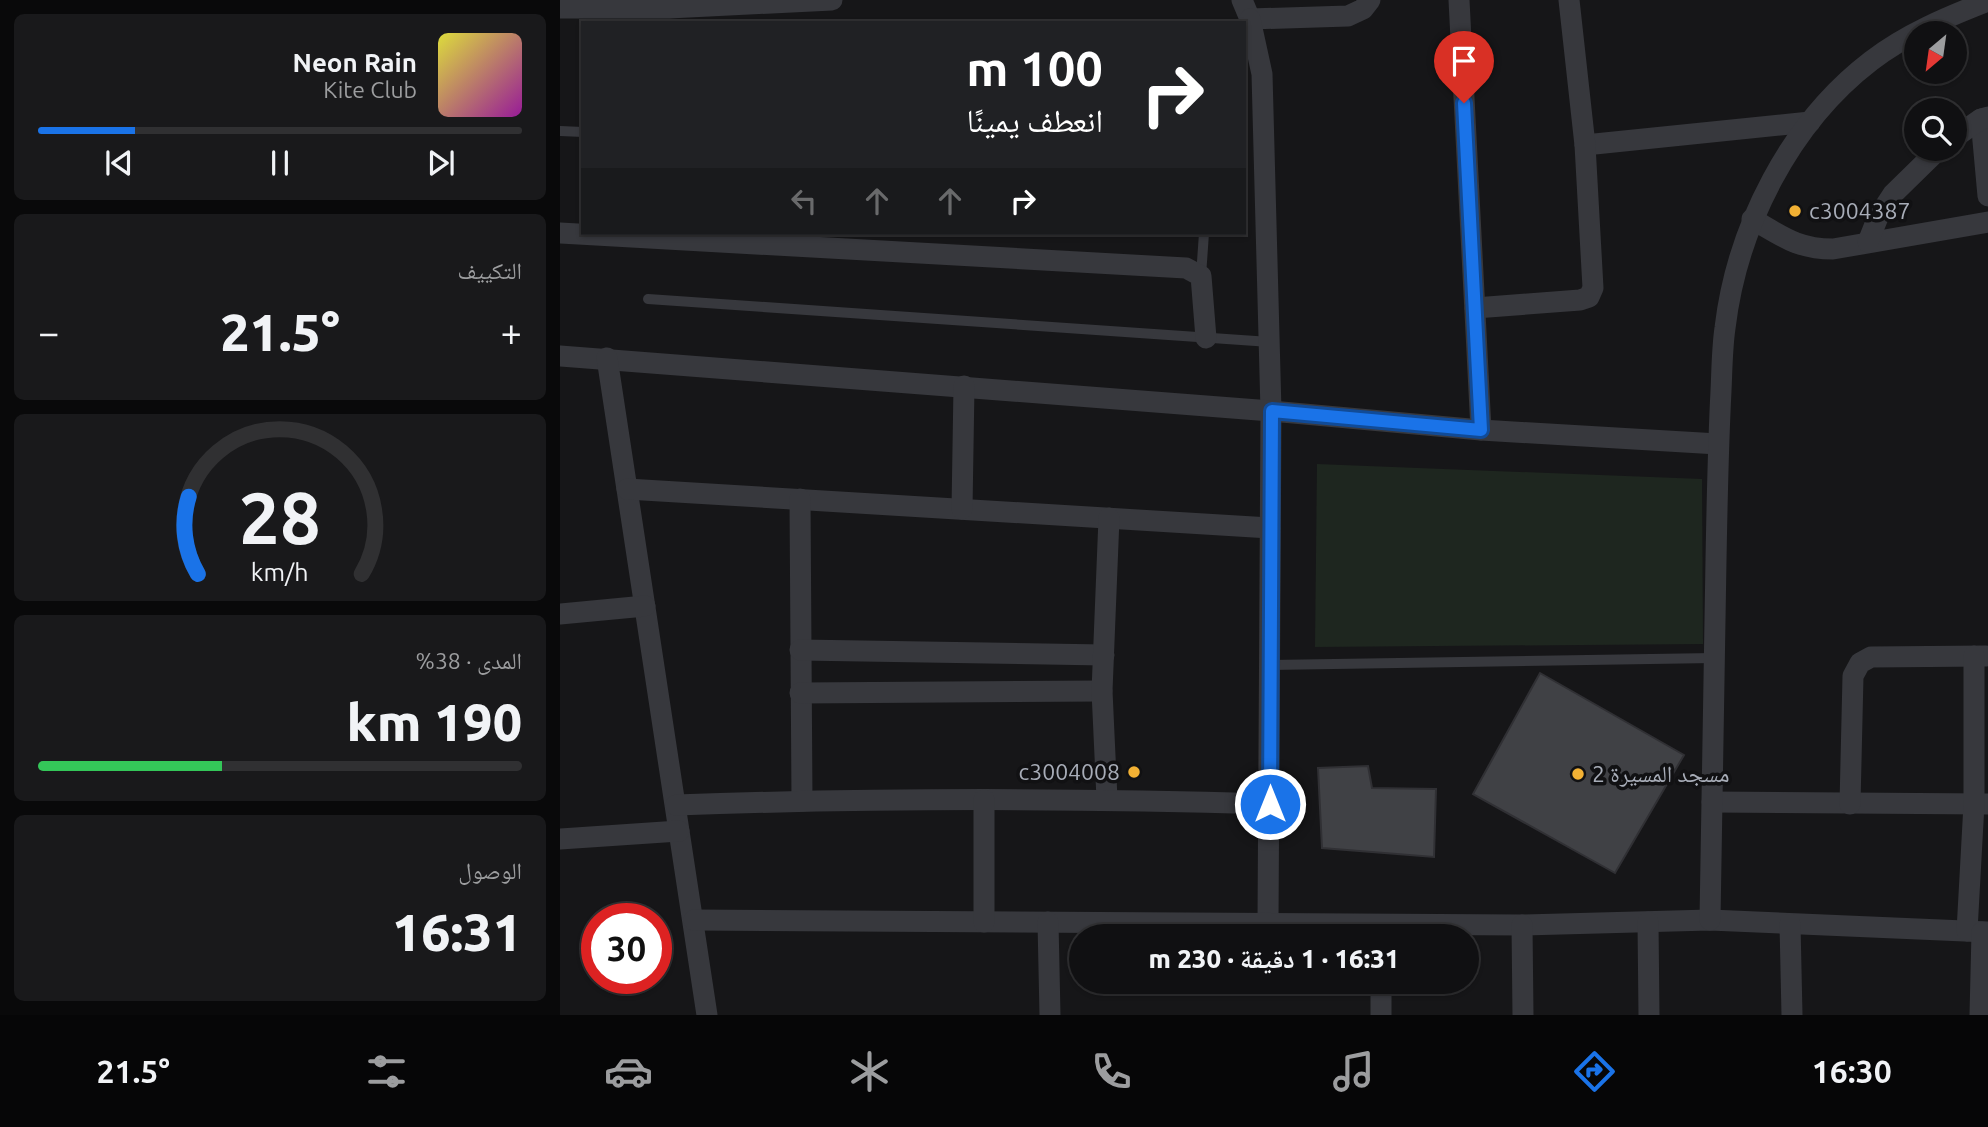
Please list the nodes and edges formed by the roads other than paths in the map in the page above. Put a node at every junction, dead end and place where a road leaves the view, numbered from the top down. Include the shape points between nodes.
1 (832, 0) edge
2 (1370, 0) edge
3 (1459, 0) edge
4 (1569, 0) edge
5 (1988, 1) edge
6 (560, 8) edge
7 (1246, 10) edge
8 (1985, 118) edge
9 (1810, 122) junction
10 (1967, 129) edge
11 (560, 131) edge
12 (581, 132) edge
13 (1585, 145) junction
14 (1927, 161) edge
15 (1988, 196) edge
16 (1752, 219) junction
17 (1988, 222) edge
18 (560, 233) edge
19 (581, 234) edge
20 (596, 235) edge
21 (1205, 235) edge
22 (1868, 242) junction
23 (1201, 276) junction
24 (648, 299) dead end
25 (1475, 308) junction
26 (1206, 338) junction
27 (1270, 342) junction
28 (560, 356) edge
29 (607, 358) junction
30 (964, 386) junction
31 (1272, 411) junction
32 (1481, 430) junction
33 (1717, 444) junction
34 (627, 489) junction
35 (800, 499) junction
36 (962, 509) junction
37 (1109, 518) junction
38 (1270, 528) junction
39 (645, 606) junction
40 (560, 614) edge
41 (800, 650) junction
42 (1104, 655) junction
43 (1981, 656) edge
44 (1714, 658) junction
45 (1270, 665) junction
46 (1102, 691) junction
47 (800, 693) junction
48 (1107, 799) junction
49 (984, 800) junction
50 (802, 801) junction
51 (1712, 802) junction
52 (1270, 804) junction
53 (1850, 804) junction
54 (1981, 804) edge
55 (676, 805) junction
56 (679, 831) junction
57 (560, 839) edge
58 (694, 920) junction
59 (1710, 920) junction
60 (984, 922) junction
61 (1048, 922) junction
62 (1648, 922) junction
63 (1268, 923) junction
64 (1284, 924) edge
65 (1790, 924) junction
66 (1522, 925) junction
67 (1479, 927) edge
68 (1979, 932) edge
69 (1381, 994) edge
70 (707, 1015) edge
71 (1050, 1015) edge
72 (1381, 1015) edge
73 (1523, 1015) edge
74 (1649, 1015) edge
75 (1792, 1015) edge
76 (1980, 1015) edge

1 - 6 street
2 - 7 street via 1348,16
3 - 25 street
4 - 13 street
5 - 9 street via 1935,22 1872,59
7 - 27 street via 1262,74
8 - 10 street
8 - 15 street
9 - 13 street
9 - 16 street via 1773,177
11 - 12 lane
13 - 25 street via 1589,297
14 - 22 street via 1893,194
16 - 22 street via 1798,245 1815,249
16 - 33 street via 1737,263 1724,328
17 - 22 street
18 - 19 street
20 - 23 street via 1186,268
21 - 23 lane
23 - 26 street
24 - 26 lane
25 - 32 street
26 - 27 lane
27 - 31 street
28 - 29 street
29 - 30 street
29 - 34 street
30 - 31 street
30 - 36 street
31 - 32 street
31 - 38 street
32 - 33 street
33 - 44 street
34 - 35 street
34 - 39 street
35 - 36 street
35 - 41 street
36 - 37 street
37 - 38 street
37 - 42 street
38 - 45 street
39 - 40 street
39 - 55 street
41 - 42 street
41 - 47 street
42 - 46 street
43 - 53 street via 1871,657 1860,663 1853,676
43 - 54 street
44 - 45 lane
44 - 51 street
45 - 52 street
46 - 47 street
46 - 48 street
47 - 50 street
48 - 49 street
48 - 52 street
49 - 50 street
49 - 60 street
50 - 55 street
51 - 53 street
51 - 59 street
52 - 63 street
53 - 54 street
54 - 68 street
55 - 56 street
56 - 57 street
56 - 58 street
58 - 60 street
58 - 70 street
59 - 62 street
59 - 65 street
60 - 61 street
61 - 63 street
61 - 71 street
62 - 66 street
62 - 74 street
63 - 64 street
65 - 68 street
65 - 75 street
66 - 67 street
66 - 73 street
68 - 76 street
69 - 72 street

